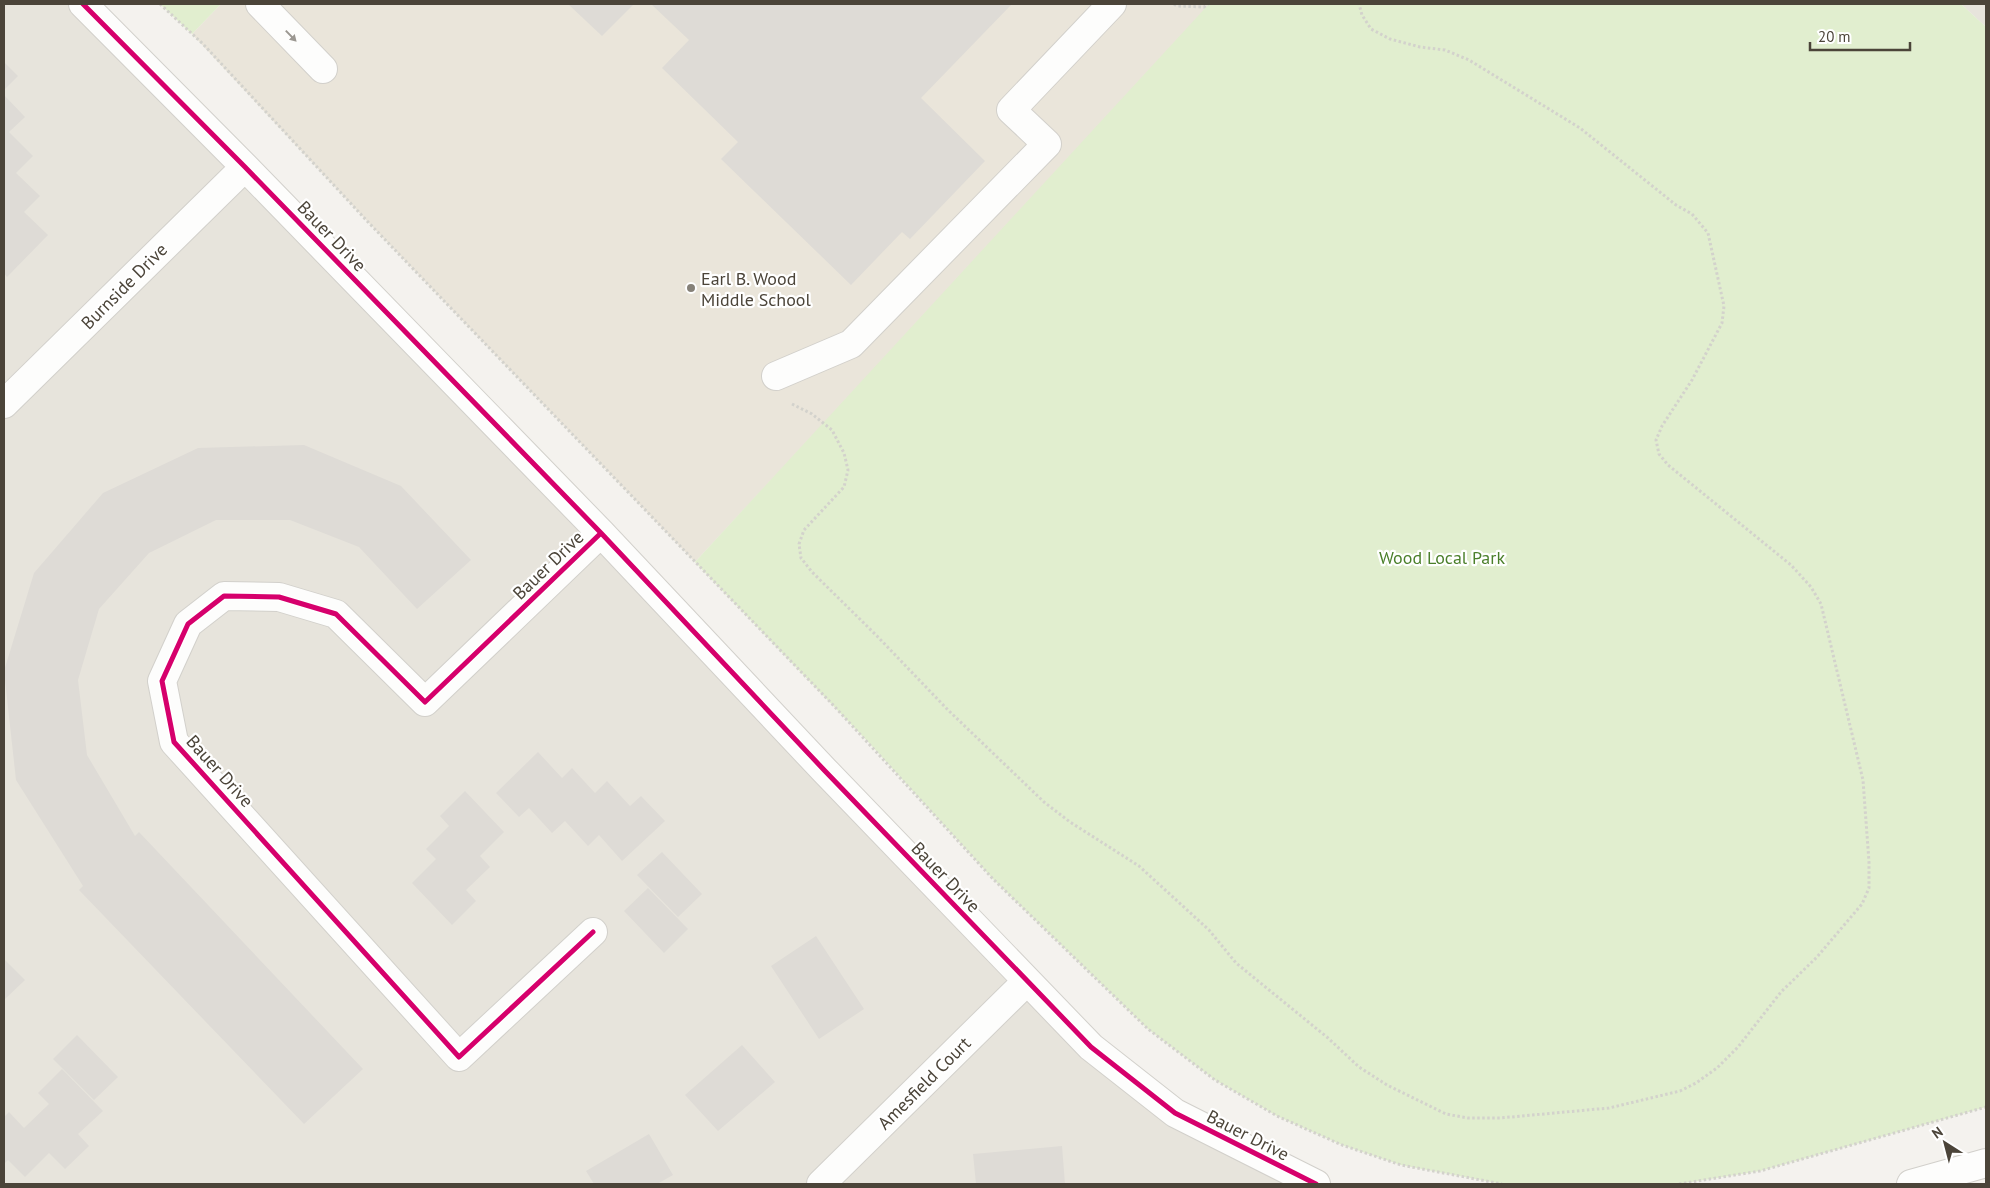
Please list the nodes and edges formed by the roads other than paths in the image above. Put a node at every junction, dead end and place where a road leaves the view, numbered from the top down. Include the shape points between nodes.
1 (83, 4) edge
2 (260, 4) edge
3 (1112, 4) edge
4 (323, 69) dead end
5 (245, 167) junction
6 (776, 376) dead end
7 (4, 404) edge
8 (601, 533) junction
9 (593, 932) dead end
10 (1027, 982) junction
11 (1986, 1163) edge
12 (821, 1184) edge
13 (1316, 1184) edge
14 (1911, 1184) edge

1 - 5 street, Bauer Drive
2 -> 4 street
3 - 6 street via 1011,110 1047,144 851,344
5 - 7 street, Burnside Drive
5 - 8 street, Bauer Drive
8 - 9 street, Bauer Drive via 425,702 336,614 279,597 224,596 188,624 162,681 174,742 459,1057
8 - 10 street, Bauer Drive
10 - 12 street, Amesfield Court
10 - 13 street, Bauer Drive via 1091,1047 1175,1113
11 - 14 street

